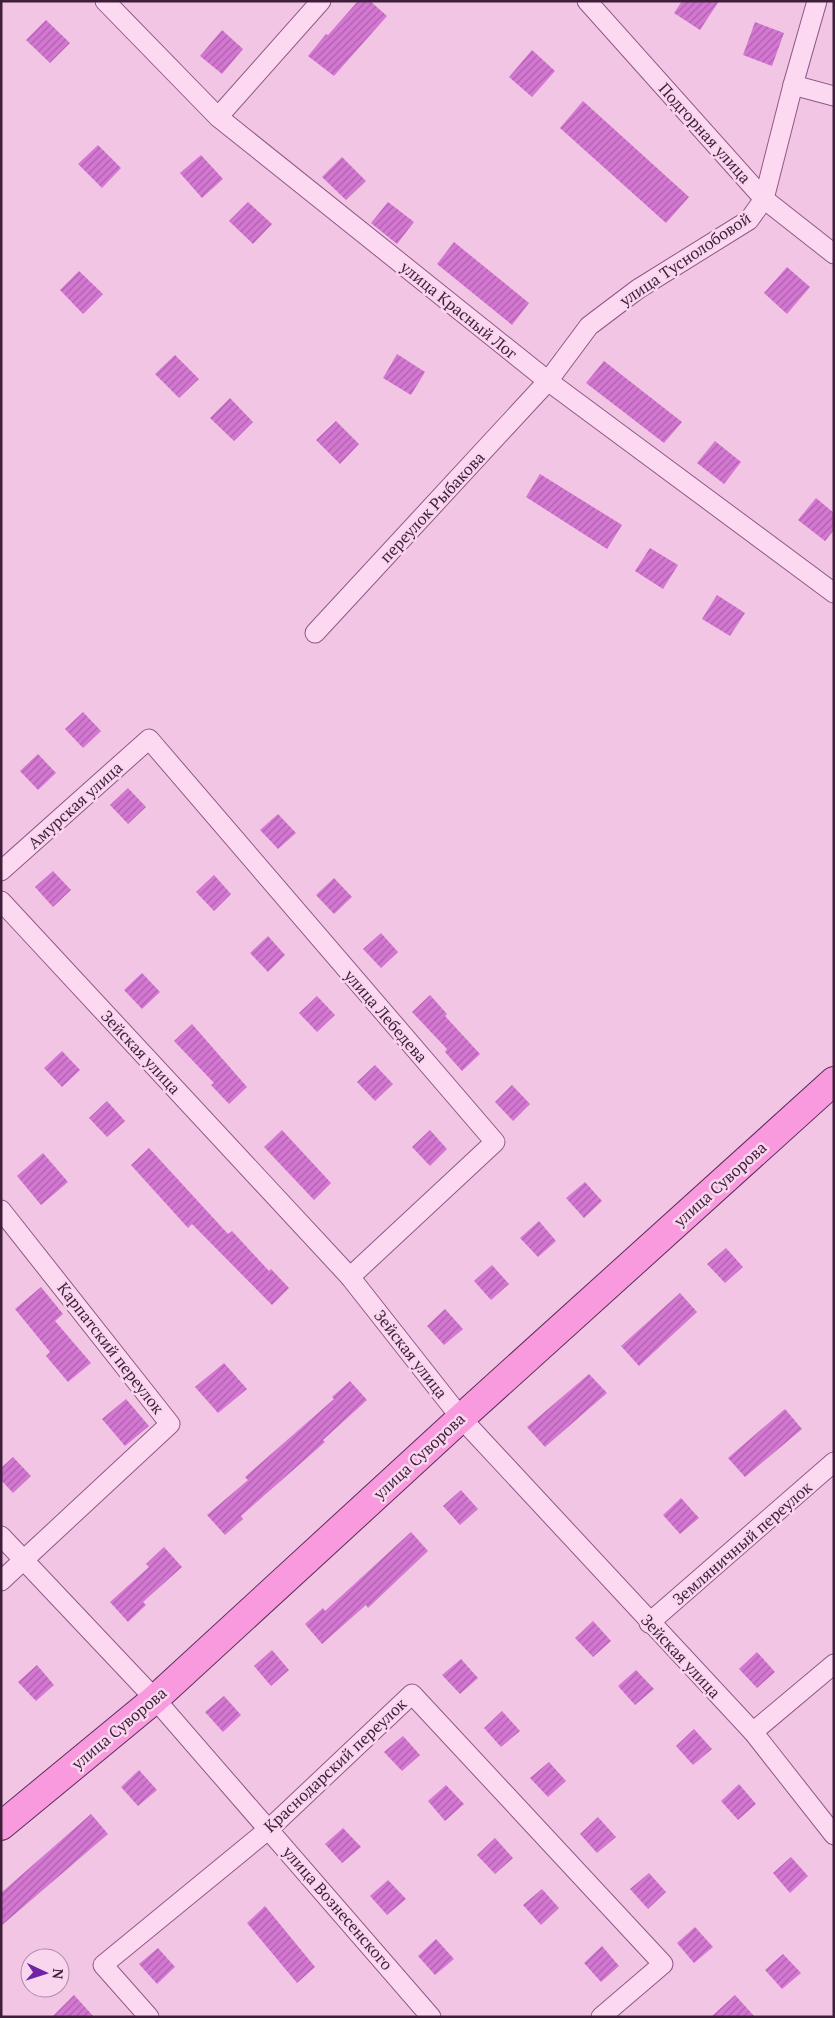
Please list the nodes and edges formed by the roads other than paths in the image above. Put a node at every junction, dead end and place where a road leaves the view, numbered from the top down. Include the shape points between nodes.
1 (106, 1) edge
2 (321, 1) edge
3 (587, 1) edge
4 (817, 1) edge
5 (793, 84) junction
6 (834, 96) edge
7 (218, 117) junction
8 (764, 199) junction
9 (834, 254) edge
10 (548, 381) junction
11 (834, 593) edge
12 (315, 633) dead end
13 (149, 739) joint
14 (1, 871) edge
15 (1, 901) edge
16 (834, 1081) edge
17 (1, 1210) edge
18 (350, 1277) junction
19 (461, 1418) junction
20 (834, 1462) edge
21 (1, 1536) edge
22 (23, 1560) junction
23 (1, 1580) edge
24 (649, 1623) junction
25 (834, 1664) edge
26 (155, 1698) junction
27 (753, 1732) junction
28 (1, 1826) edge
29 (270, 1828) junction
30 (834, 1835) edge
31 (148, 2017) edge
32 (431, 2017) edge
33 (600, 2017) edge

1 - 7 street, улица Красный Лог
2 - 7 street
3 - 8 street, Подгорная улица
4 - 5 street, улица Туснолобовой
5 - 6 street
5 - 8 street, улица Туснолобовой
7 - 10 street, улица Красный Лог
8 - 9 street, Подгорная улица
8 - 10 street, улица Туснолобовой via 749,220 638,288 589,326
10 - 11 street, улица Красный Лог
10 - 12 street, переулок Рыбакова
13 - 14 street, Амурская улица
13 - 18 street, улица Лебедева via 495,1142
15 - 18 street, Зейская улица
16 - 19 main road, улица Суворова
17 - 22 street, Карпатский переулок via 170,1424
18 - 19 street, Зейская улица
19 - 24 street, Зейская улица
19 - 26 main road, улица Суворова
20 - 24 street, Земляничный переулок
21 - 22 street, улица Вознесенского
22 - 23 street, Карпатский переулок
22 - 26 street, улица Вознесенского
24 - 27 street, Зейская улица
25 - 27 street
26 - 28 main road, улица Суворова
26 - 29 street, улица Вознесенского
27 - 30 street, Зейская улица
29 - 31 street, Краснодарский переулок via 103,1965
29 - 32 street, улица Вознесенского
29 - 33 street, Краснодарский переулок via 412,1694 663,1964

